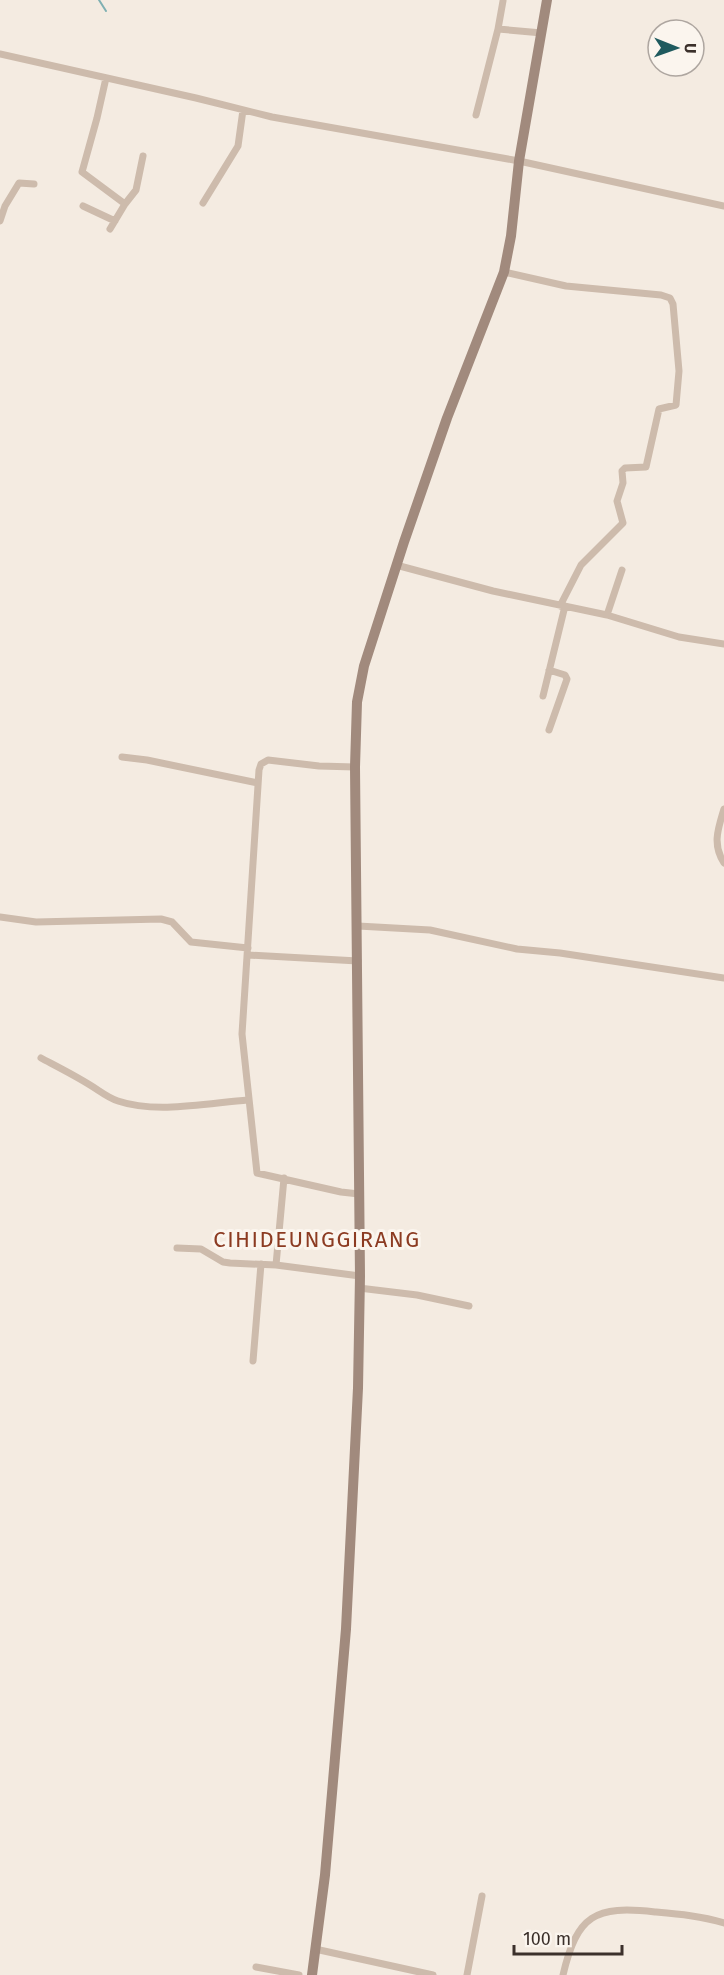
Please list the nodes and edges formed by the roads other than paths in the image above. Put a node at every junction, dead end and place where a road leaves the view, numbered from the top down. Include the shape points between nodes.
1 (547, 0) edge
2 (502, 1) edge
3 (498, 29) junction
4 (542, 33) junction
5 (0, 54) edge
6 (106, 78) junction
7 (243, 110) junction
8 (476, 115) dead end
9 (143, 156) dead end
10 (519, 160) junction
11 (34, 184) dead end
12 (203, 203) dead end
13 (125, 204) junction
14 (83, 206) dead end
15 (724, 206) edge
16 (0, 221) edge
17 (115, 221) junction
18 (110, 229) dead end
19 (504, 272) junction
20 (396, 565) junction
21 (621, 570) dead end
22 (563, 606) junction
23 (608, 615) junction
24 (724, 644) edge
25 (549, 670) junction
26 (543, 696) dead end
27 (549, 730) dead end
28 (122, 757) dead end
29 (355, 767) junction
30 (258, 783) junction
31 (724, 809) edge
32 (724, 863) edge
33 (0, 917) edge
34 (358, 926) junction
35 (248, 951) junction
36 (358, 961) junction
37 (724, 978) edge
38 (41, 1058) dead end
39 (248, 1100) junction
40 (284, 1178) junction
41 (359, 1194) junction
42 (177, 1248) dead end
43 (261, 1264) junction
44 (276, 1265) junction
45 (360, 1276) junction
46 (359, 1288) junction
47 (469, 1306) dead end
48 (253, 1360) dead end
49 (482, 1896) dead end
50 (724, 1923) edge
51 (315, 1949) junction
52 (256, 1967) dead end
53 (299, 1975) edge
54 (312, 1975) edge
55 (433, 1975) edge
56 (467, 1975) edge
57 (563, 1975) edge

1 - 4 main road
2 - 3 street
3 - 4 street
3 - 8 street
4 - 10 main road
5 - 6 street
6 - 7 street
6 - 13 street via 82,172
7 - 10 street
7 - 12 street via 238,146
9 - 13 street via 136,190
10 - 15 street
10 - 19 main road
11 - 16 street via 19,183
13 - 17 street
14 - 17 street
17 - 18 street
19 - 20 main road
19 - 22 street via 566,286 661,295 673,304 679,371 676,405 659,409 646,467 623,469 617,501 623,523 581,565
20 - 22 street
20 - 29 main road via 359,686
21 - 23 street
22 - 23 street
22 - 25 street
23 - 24 street via 679,638
25 - 26 street
25 - 27 street via 567,679
28 - 30 street
29 - 30 street via 268,760 261,764
29 - 34 main road
30 - 35 street
31 - 32 street via 716,841
33 - 35 street via 36,922 161,919 172,922 191,942
34 - 36 main road
34 - 37 street via 430,930 517,950
35 - 36 street
35 - 39 street via 242,1034
36 - 41 main road
38 - 39 street via 107,1096 129,1104 166,1106
39 - 40 street via 257,1173
40 - 41 street
40 - 44 street
41 - 45 main road
42 - 43 street via 201,1249 223,1262
43 - 44 street
43 - 48 street
44 - 45 street
45 - 46 main road
46 - 47 street
46 - 51 main road via 358,1393 346,1629
49 - 56 street
50 - 57 street via 681,1914 609,1910 586,1922 576,1934
51 - 54 main road
51 - 55 street
52 - 53 street

